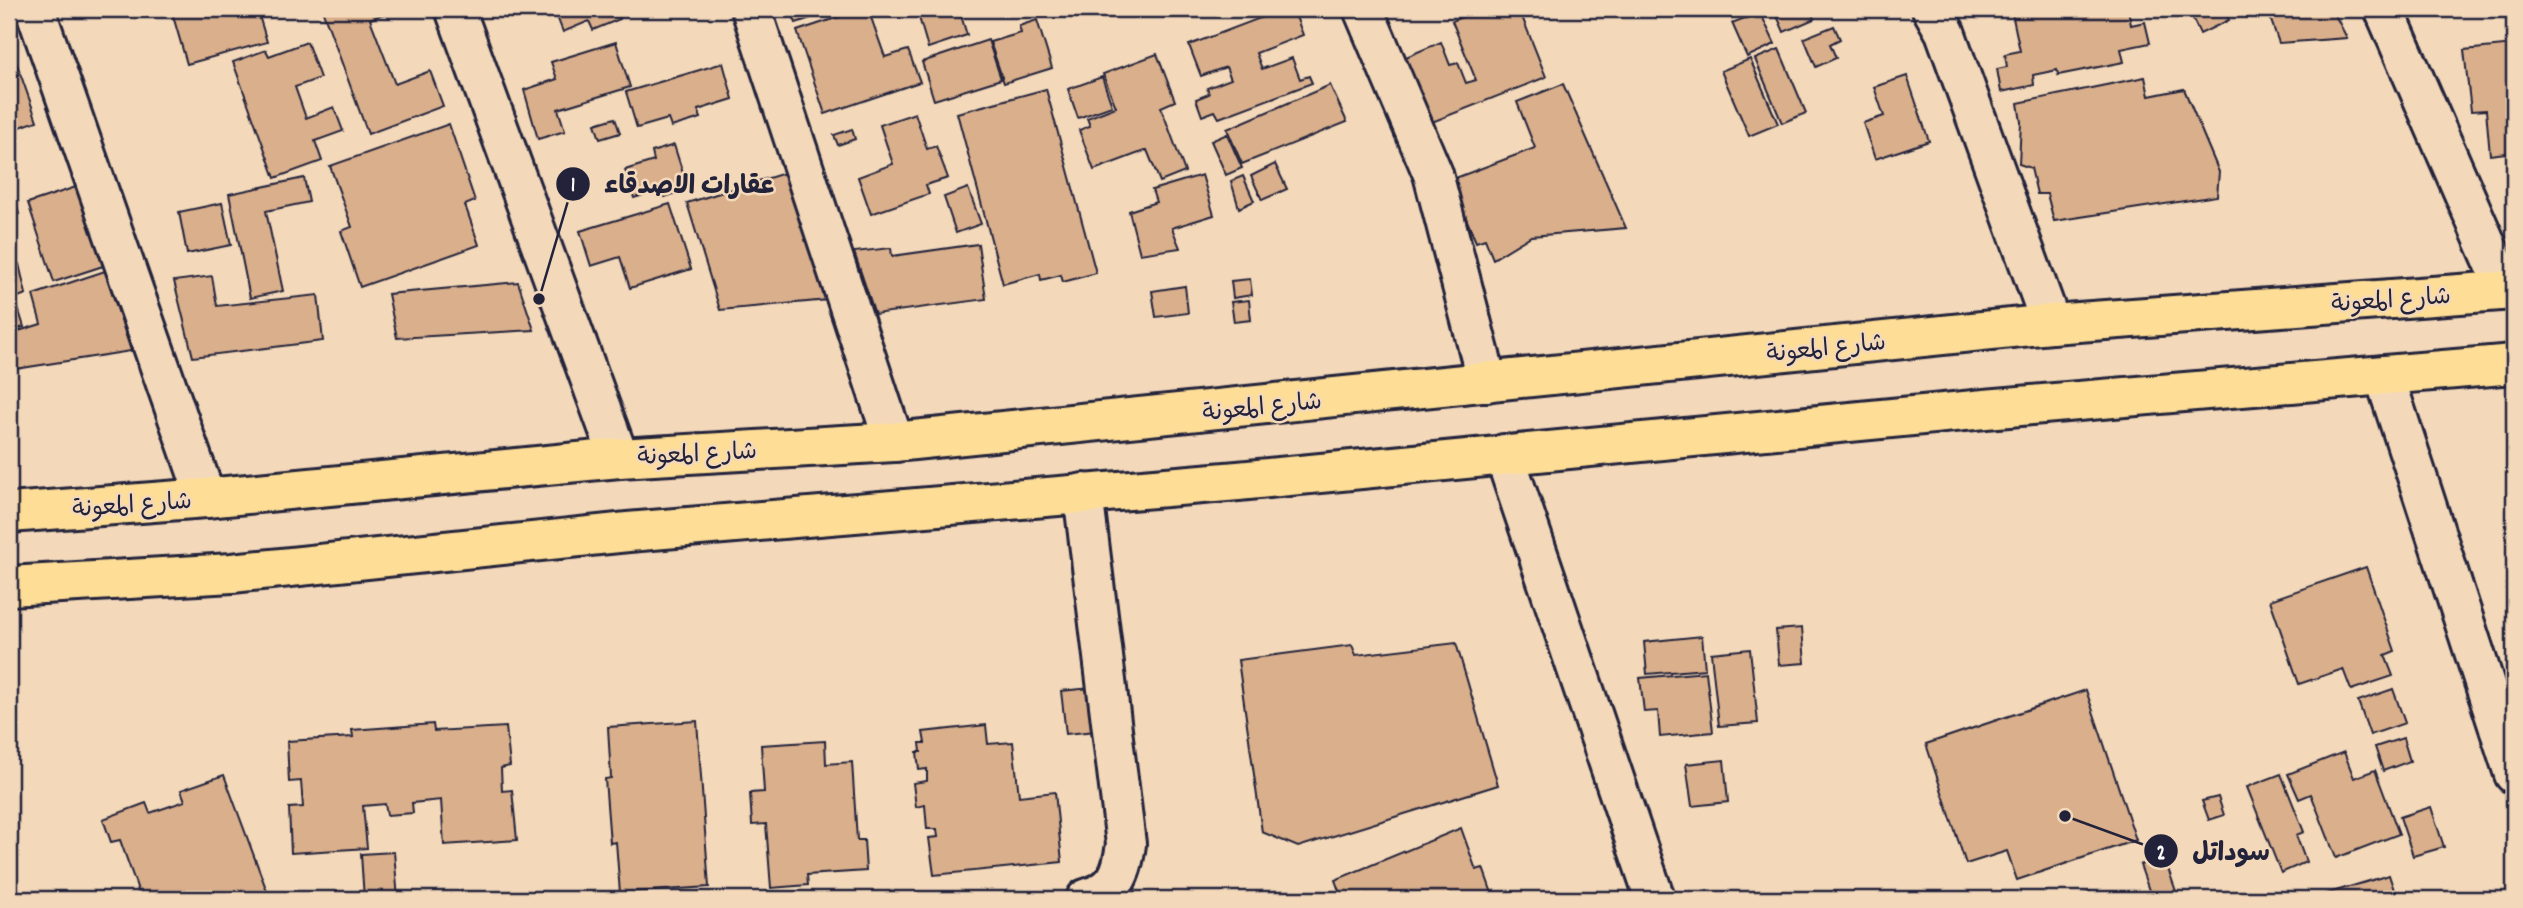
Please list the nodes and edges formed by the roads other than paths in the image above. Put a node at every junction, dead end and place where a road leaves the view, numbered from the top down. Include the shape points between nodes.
1 (35, 9) edge
2 (455, 9) edge
3 (751, 9) edge
4 (1363, 9) edge
5 (1932, 9) edge
6 (2384, 9) edge
7 (2510, 290) edge
8 (2051, 324) junction
9 (2514, 364) edge
10 (2384, 375) junction
11 (1487, 382) junction
12 (894, 442) junction
13 (1504, 454) junction
14 (619, 458) junction
15 (1083, 494) junction
16 (206, 498) junction
17 (9, 513) edge
18 (9, 586) edge
19 (2514, 774) edge
20 (1086, 899) edge
21 (1656, 899) edge

1 - 16 street
2 - 14 street
3 - 12 street
4 - 11 street via 1433,174
5 - 8 street via 1945,32
6 - 7 street
7 - 8 highway, شارع المعونة
8 - 11 highway, شارع المعونة
9 - 10 highway
10 - 13 highway
10 - 19 street
11 - 12 highway, شارع المعونة
12 - 14 highway, شارع المعونة
13 - 15 highway
13 - 21 street
14 - 16 highway, شارع المعونة
15 - 18 highway via 628,531 232,573
15 - 20 street via 1126,844 1122,874 1100,895
16 - 17 highway, شارع المعونة

